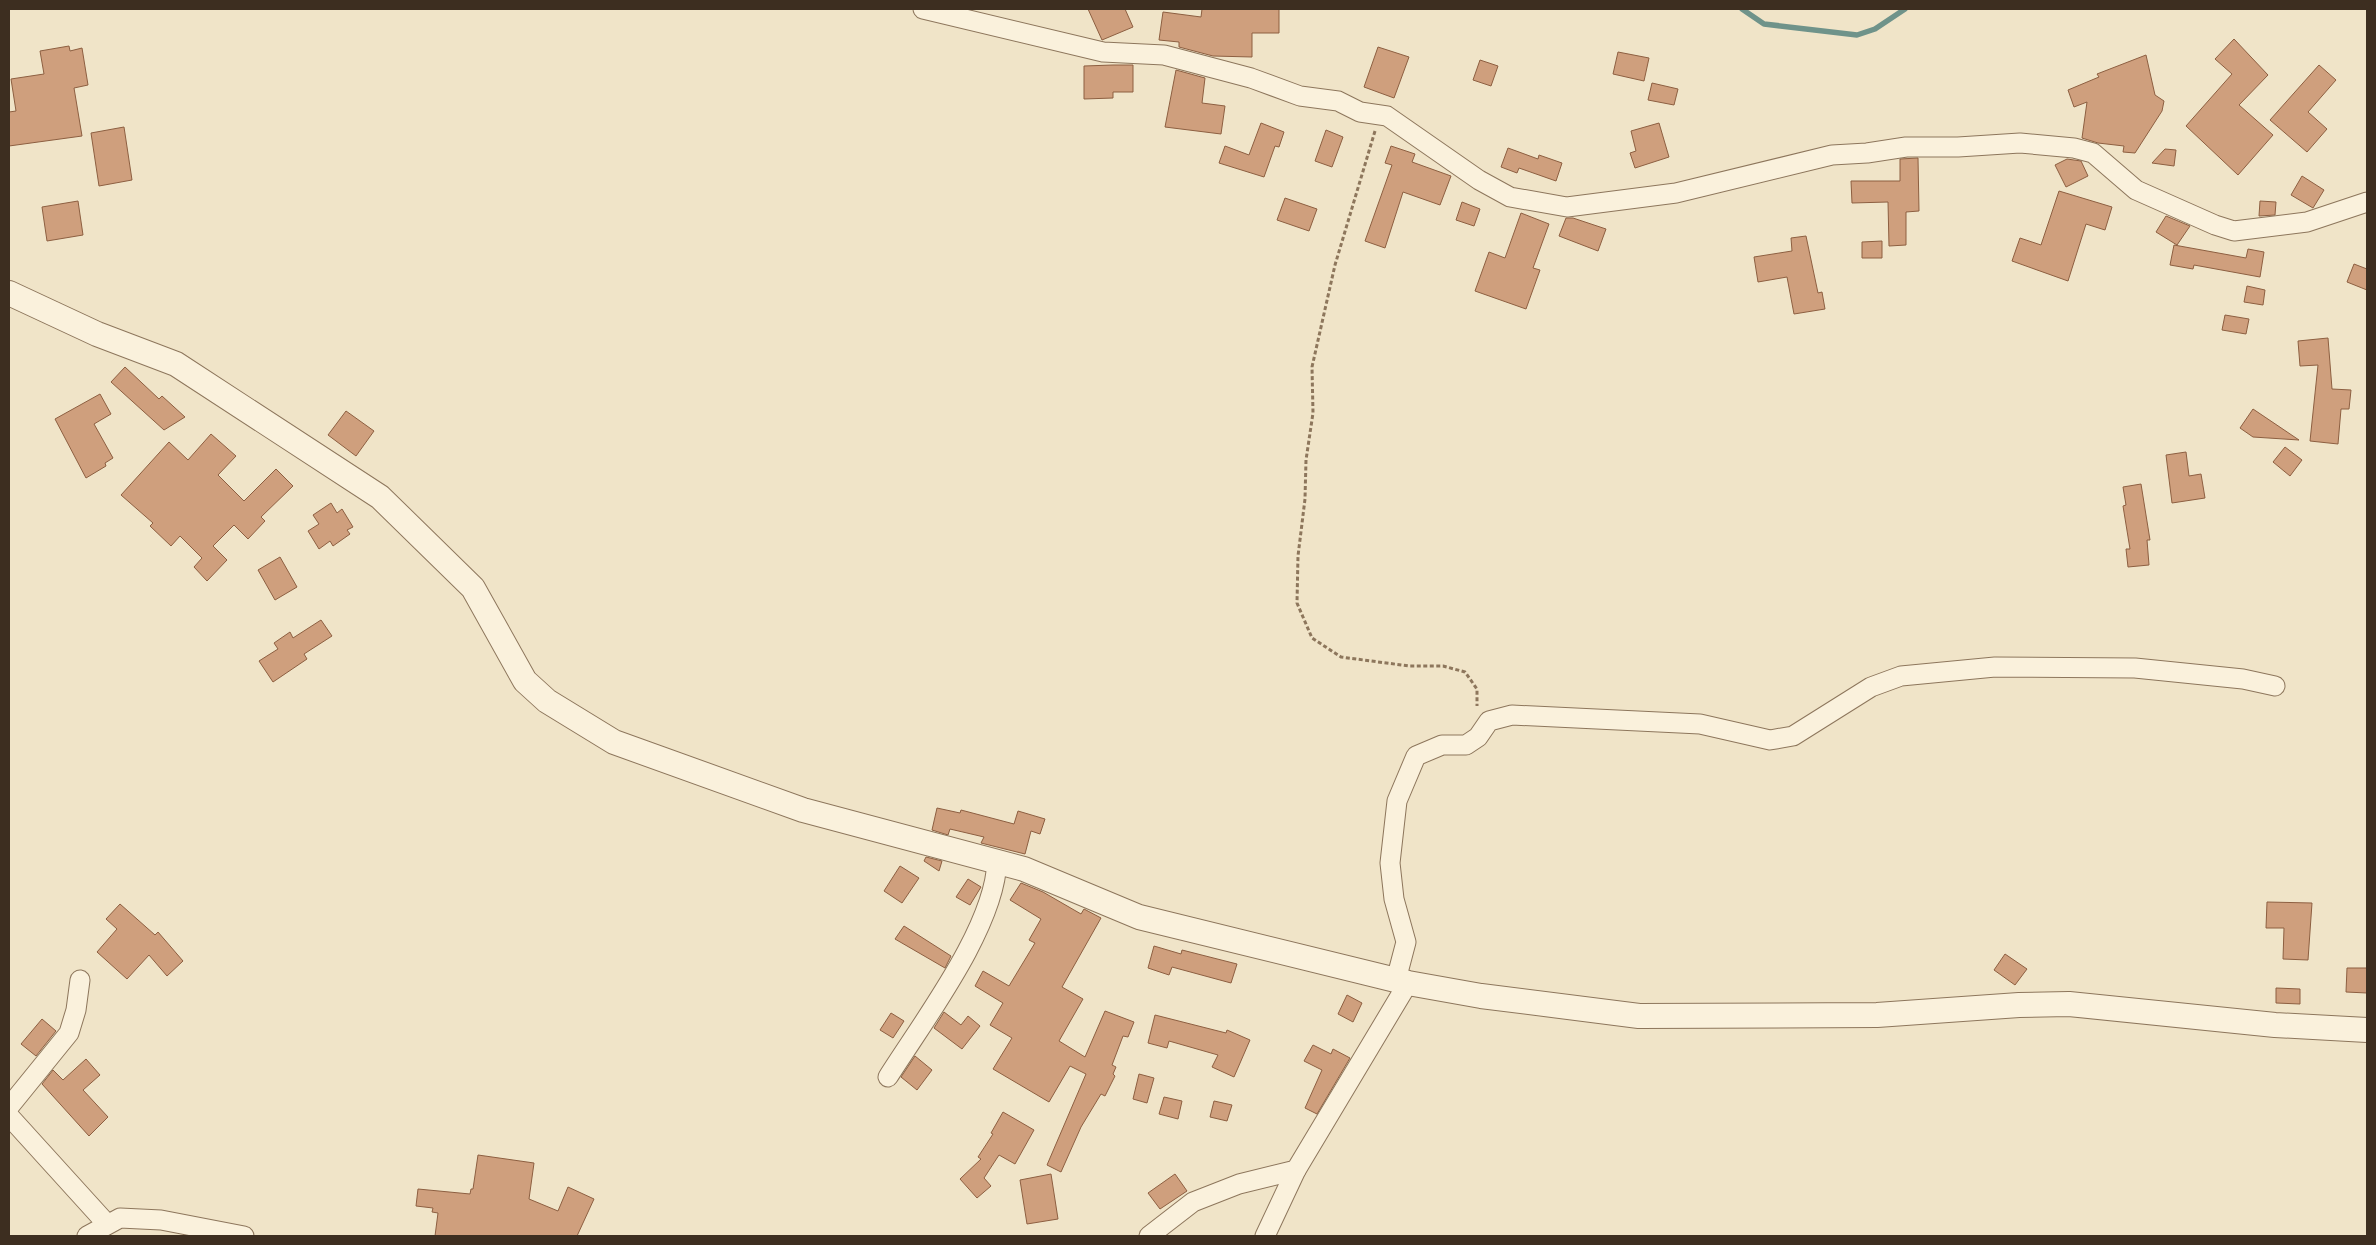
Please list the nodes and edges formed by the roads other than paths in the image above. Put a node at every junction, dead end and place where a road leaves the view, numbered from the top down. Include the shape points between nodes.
1 (923, 9) edge
2 (2367, 202) edge
3 (9, 293) edge
4 (2275, 686) dead end
5 (997, 861) junction
6 (80, 980) dead end
7 (1402, 982) junction
8 (2367, 1030) edge
9 (888, 1077) dead end
10 (9, 1108) edge
11 (9, 1116) edge
12 (1296, 1170) junction
13 (106, 1224) junction
14 (87, 1236) edge
15 (244, 1236) edge
16 (1149, 1236) edge
17 (1265, 1236) edge

1 - 2 street via 1103,52 1164,55 1251,78 1300,96 1338,102 1360,112 1387,116 1479,180 1510,197 1568,207 1676,193 1832,155 1906,147 1958,148 2020,143 2093,153 2136,190 2215,226 2234,231 2307,222
3 - 5 street via 97,334 176,364 380,497 473,588 525,681 547,701 614,742 803,810
4 - 7 street via 2243,679 2135,668 1995,667 1901,676 1871,687 1793,736 1770,740 1700,724 1512,716 1489,720 1478,737 1466,745 1442,745 1416,756 1397,801 1390,863 1394,899 1406,942
5 - 7 street via 1139,917
5 - 9 street via 993,894 978,930
6 - 10 street via 69,1033
7 - 8 street via 1481,996 1639,1016 1877,1015 2069,1004 2275,1025
7 - 12 street
11 - 13 street
12 - 16 street via 1239,1184 1193,1202
12 - 17 street
13 - 14 street
13 - 15 street via 120,1218 160,1220

